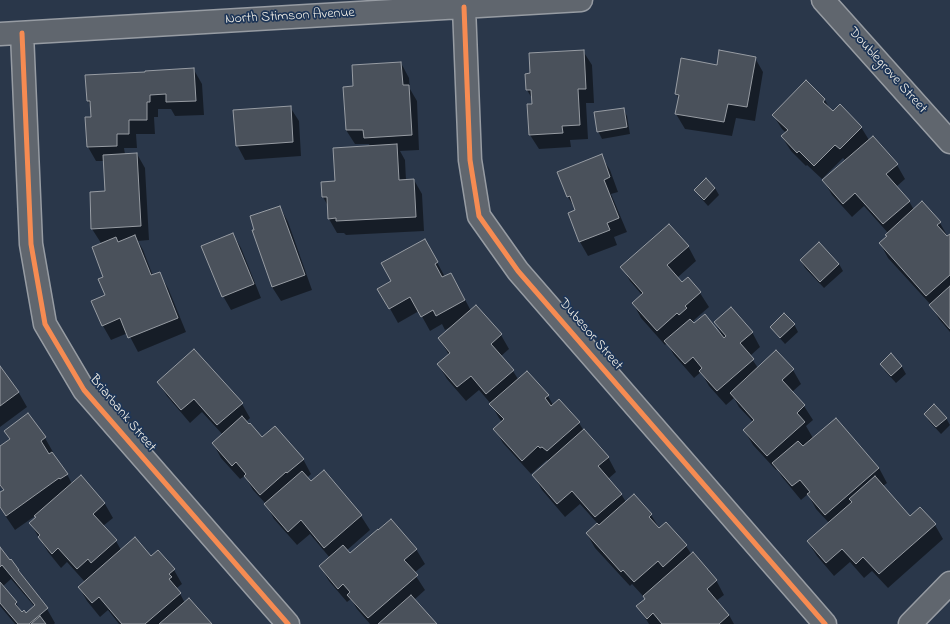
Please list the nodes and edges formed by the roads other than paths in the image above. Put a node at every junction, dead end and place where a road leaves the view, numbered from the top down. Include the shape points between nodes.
1 (580, 0) edge
2 (824, 0) edge
3 (464, 7) junction
4 (22, 33) junction
5 (0, 34) edge
6 (950, 142) edge
7 (950, 583) edge
8 (288, 624) edge
9 (825, 624) edge
10 (910, 624) edge

1 - 3 street, North Stimson Avenue
2 - 6 street, Doublegrove Street
3 - 4 street, North Stimson Avenue
3 - 9 street, Dubesor Street via 470,160 480,216 518,271
4 - 5 street, North Stimson Avenue
4 - 8 street, Briarbank Street via 31,244 45,324 84,390
7 - 10 street

